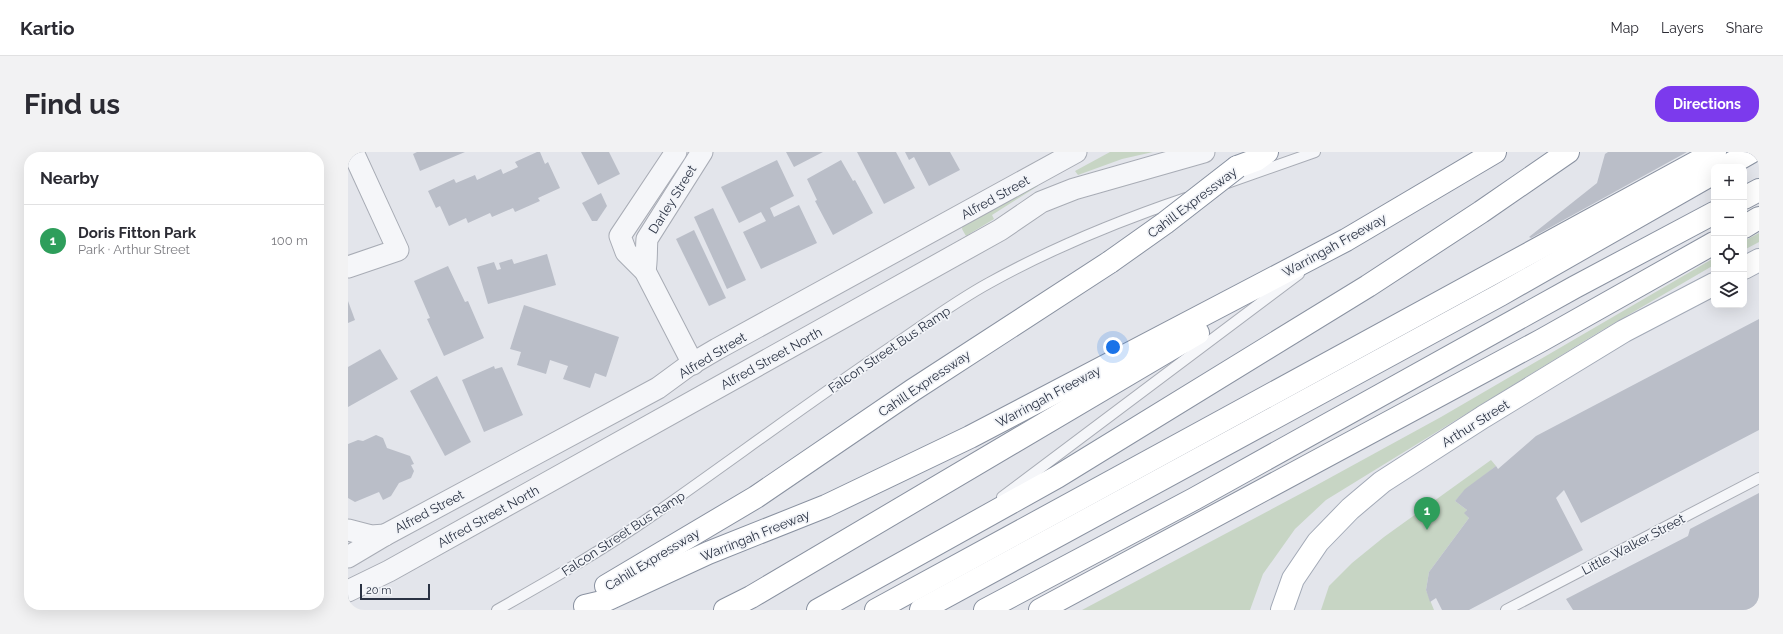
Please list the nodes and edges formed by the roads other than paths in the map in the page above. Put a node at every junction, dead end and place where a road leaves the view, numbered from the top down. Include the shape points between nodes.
1 (353, 152) edge
2 (676, 152) edge
3 (702, 152) edge
4 (1076, 152) edge
5 (1204, 152) edge
6 (1267, 152) edge
7 (1315, 152) edge
8 (1495, 152) edge
9 (1568, 152) edge
10 (1715, 152) edge
11 (1751, 152) edge
12 (1239, 159) edge
13 (1730, 164) edge
14 (1711, 175) edge
15 (1759, 190) edge
16 (1747, 196) edge
17 (1711, 216) edge
18 (1759, 218) edge
19 (1747, 225) edge
20 (1346, 240) junction
21 (1711, 245) edge
22 (1759, 260) edge
23 (1747, 266) edge
24 (348, 267) edge
25 (645, 271) junction
26 (1301, 273) junction
27 (1711, 286) edge
28 (693, 364) junction
29 (1759, 478) edge
30 (348, 530) edge
31 (385, 535) junction
32 (947, 538) junction
33 (348, 557) edge
34 (348, 591) edge
35 (581, 608) edge
36 (497, 610) edge
37 (724, 610) edge
38 (818, 610) edge
39 (876, 610) edge
40 (921, 610) edge
41 (985, 610) edge
42 (1040, 610) edge
43 (1282, 610) edge
44 (1506, 610) edge

1 - 24 street via 398,250
2 - 25 street, Darley Street via 620,236 626,252
3 - 25 street, Darley Street via 647,239 648,258
4 - 28 street, Alfred Street
5 - 34 street, Alfred Street North via 1085,185 1041,202 993,234 389,571
6 - 12 main road, Cahill Expressway via 1256,160
7 - 36 lane, Falcon Street Bus Ramp via 1130,217 1044,254 988,284 842,379 651,517 577,565
8 - 20 main road, Warringah Freeway
9 - 32 main road, Warringah Freeway via 1481,212 1274,344 1057,477
10 - 39 main road
11 - 13 main road
12 - 35 main road, Cahill Expressway, bridge via 1166,222 1110,262 913,390 756,497 597,592
14 - 40 main road via 1500,295
15 - 16 main road
17 - 41 main road via 1568,291 1194,499
18 - 19 main road
20 - 26 main road
20 - 35 main road, Warringah Freeway via 910,466 826,506 708,553 602,602
21 - 42 main road via 1542,340
22 - 23 main road
25 - 28 street, Darley Street
26 - 32 lane, Warringah Freeway
26 - 37 main road via 751,597
27 - 43 main road, Arthur Street via 1611,338 1382,482 1345,513 1318,542 1293,579
28 - 31 street, Alfred Street via 658,388
29 - 44 lane, Little Walker Street
30 - 31 street via 371,536
31 - 33 street, Alfred Street
32 - 38 main road, Warringah Freeway

